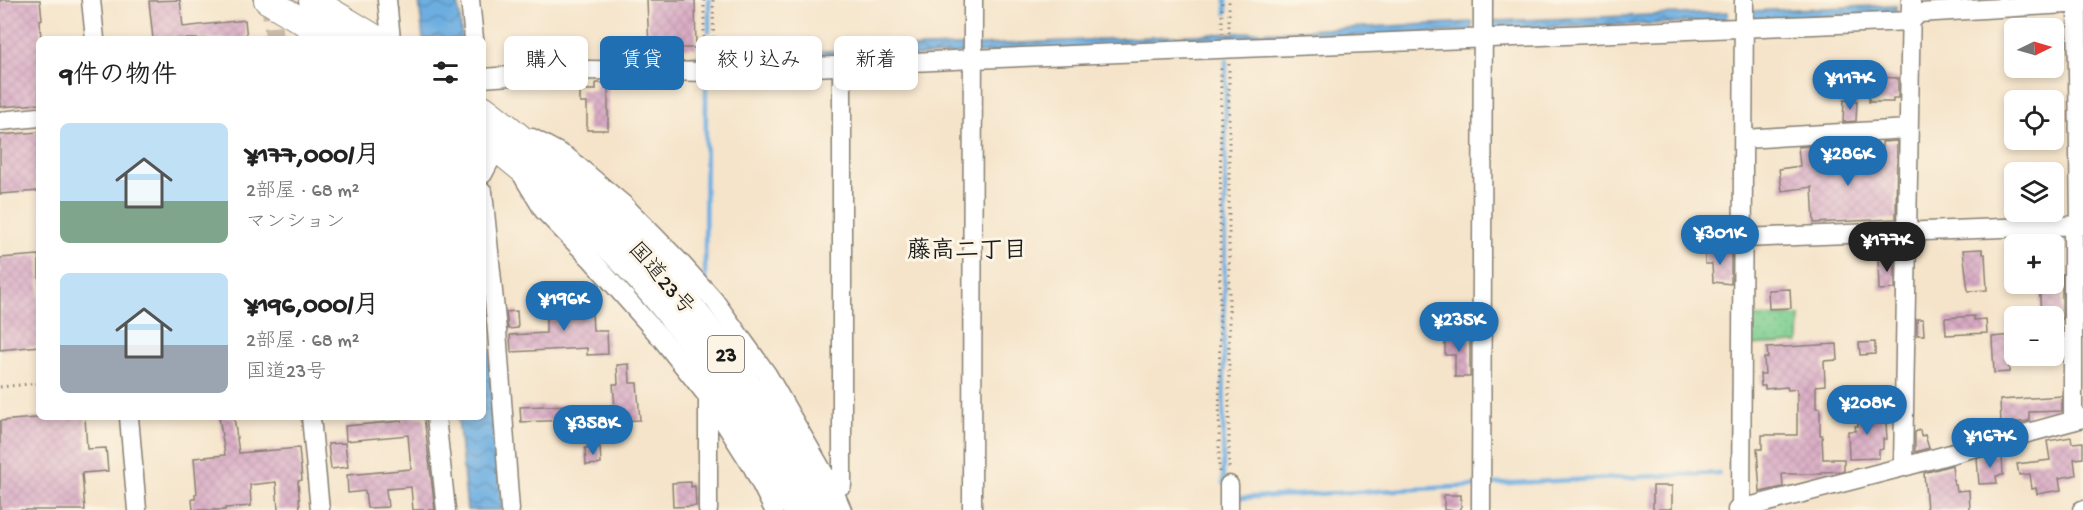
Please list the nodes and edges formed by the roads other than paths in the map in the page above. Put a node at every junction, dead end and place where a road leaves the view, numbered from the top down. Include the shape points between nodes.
1 (91, 0) edge
2 (267, 0) edge
3 (312, 0) edge
4 (325, 0) edge
5 (387, 0) edge
6 (470, 0) edge
7 (973, 0) edge
8 (1483, 0) edge
9 (1744, 0) edge
10 (1911, 0) edge
11 (2079, 2) edge
12 (1911, 21) junction
13 (1744, 28) junction
14 (368, 34) edge
15 (95, 36) edge
16 (327, 36) edge
17 (391, 36) edge
18 (474, 36) edge
19 (1483, 37) junction
20 (973, 52) junction
21 (918, 57) edge
22 (834, 65) edge
23 (486, 78) edge
24 (842, 90) edge
25 (486, 110) edge
26 (36, 117) edge
27 (0, 121) edge
28 (507, 125) junction
29 (1908, 129) junction
30 (1744, 139) junction
31 (498, 150) edge
32 (486, 169) edge
33 (486, 222) edge
34 (600, 222) junction
35 (2079, 225) edge
36 (1906, 231) junction
37 (1743, 238) junction
38 (708, 397) junction
39 (2078, 419) edge
40 (129, 420) edge
41 (311, 420) edge
42 (436, 420) edge
43 (1903, 467) junction
44 (1224, 480) road end
45 (828, 499) edge
46 (137, 510) edge
47 (320, 510) edge
48 (446, 510) edge
49 (510, 510) edge
50 (708, 510) edge
51 (774, 510) edge
52 (795, 510) edge
53 (842, 510) edge
54 (972, 510) edge
55 (1229, 510) edge
56 (1481, 510) edge
57 (1739, 510) edge

1 - 15 street
2 - 16 highway
3 - 14 highway
4 - 14 highway
5 - 17 street
6 - 18 street
7 - 20 street
8 - 19 street
9 - 13 street
10 - 12 street
11 - 12 street via 1919,13
11 - 35 street
12 - 13 street
12 - 29 street
13 - 19 street
13 - 30 street
19 - 20 street via 1225,48
19 - 56 street
20 - 21 street
20 - 54 street
22 - 23 street via 714,72 589,70
24 - 45 street via 842,485
25 - 28 highway, 国道23号 / 23
26 - 27 street
28 - 34 highway, 国道23号 / 23
28 - 45 street via 567,157 624,205 714,300 767,374
29 - 30 street
29 - 36 street
30 - 37 street
31 - 32 street
31 - 34 highway, 国道23号 / 23
31 - 38 street via 544,211 661,338
33 - 49 street
34 - 45 highway, 国道23号 / 23 via 667,278 716,340
34 - 52 highway, 国道23号 / 23 via 700,354 762,448
35 - 36 street
35 - 39 street
36 - 37 street
36 - 43 street
37 - 57 street
38 - 50 street
38 - 51 street via 753,468
39 - 43 street
40 - 46 street
41 - 47 street
42 - 48 street
43 - 57 street
44 - 55 street
45 - 53 street

